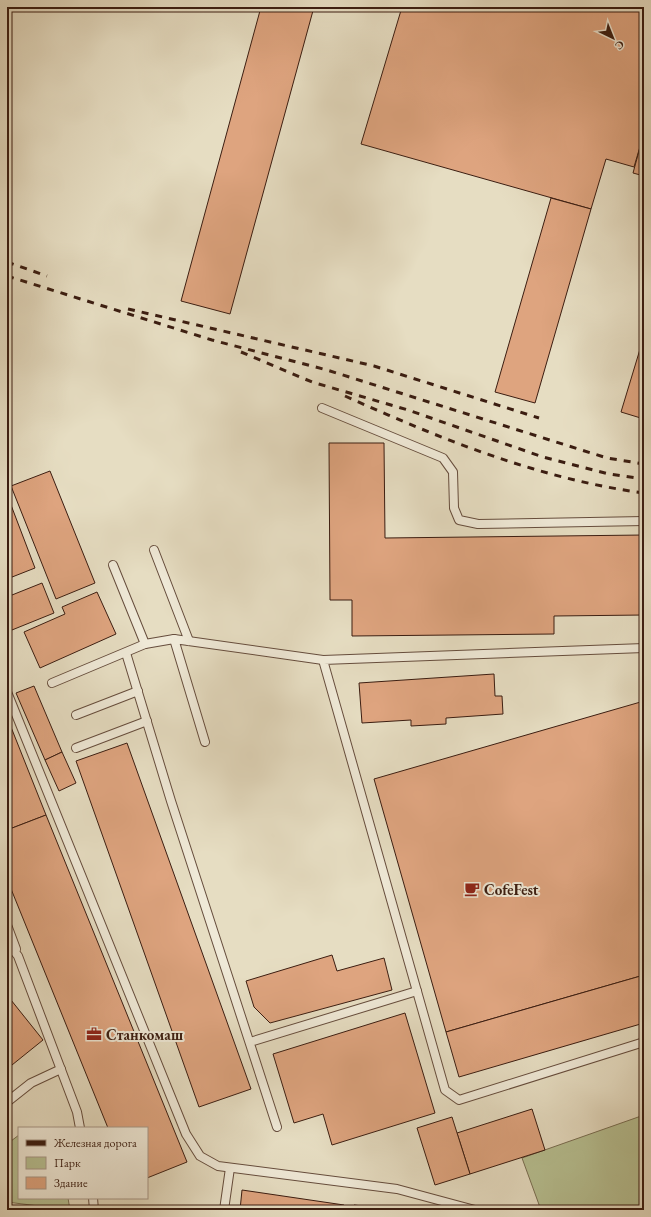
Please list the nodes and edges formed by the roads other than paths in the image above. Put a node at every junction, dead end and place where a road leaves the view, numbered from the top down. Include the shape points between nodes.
1 (322, 408) dead end
2 (644, 521) edge
3 (154, 550) dead end
4 (112, 565) dead end
5 (174, 639) junction
6 (189, 641) junction
7 (145, 644) junction
8 (644, 648) edge
9 (126, 653) junction
10 (323, 660) junction
11 (52, 683) dead end
12 (138, 691) junction
13 (7, 692) edge
14 (76, 715) dead end
15 (146, 721) junction
16 (205, 742) dead end
17 (76, 748) dead end
18 (7, 926) edge
19 (7, 942) edge
20 (18, 956) junction
21 (417, 991) junction
22 (250, 1042) junction
23 (644, 1042) edge
24 (61, 1069) junction
25 (7, 1102) edge
26 (80, 1127) edge
27 (277, 1127) dead end
28 (230, 1168) junction
29 (93, 1199) edge
30 (94, 1210) edge
31 (224, 1210) edge
32 (475, 1210) edge

1 - 2 lane via 443,458 453,472 454,508 459,520 478,524
3 - 6 lane
4 - 7 lane
5 - 6 lane
5 - 7 lane
5 - 16 lane
6 - 10 lane
7 - 9 lane
8 - 10 lane
9 - 11 lane
9 - 12 lane
10 - 21 lane
12 - 14 lane
12 - 15 lane
13 - 28 lane via 186,1134 200,1156 218,1166
15 - 17 lane
15 - 22 lane
18 - 20 lane
19 - 20 lane
20 - 24 lane
21 - 22 lane
21 - 23 lane via 445,1090 460,1100
22 - 27 lane
24 - 25 lane via 31,1083
24 - 26 lane
28 - 31 lane
28 - 32 lane via 397,1189
29 - 30 lane

